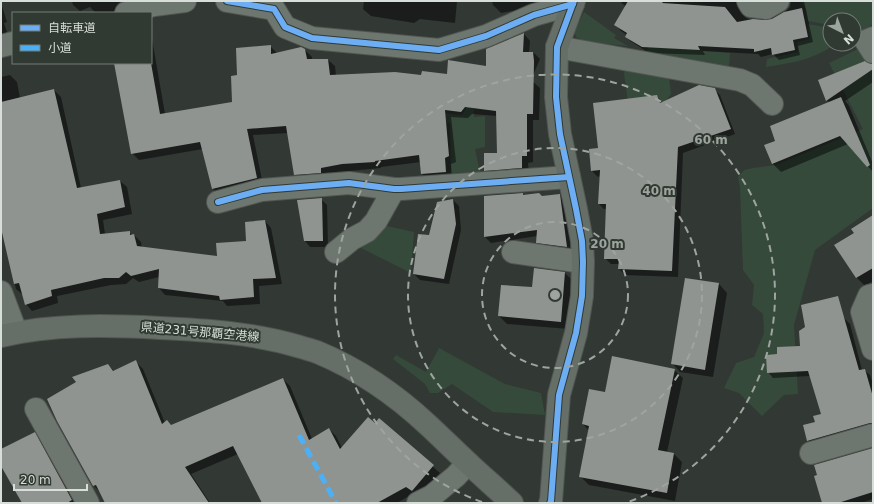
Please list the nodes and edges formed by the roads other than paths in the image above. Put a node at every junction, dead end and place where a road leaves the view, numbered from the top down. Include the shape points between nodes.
1 (185, 1) edge
2 (227, 1) edge
3 (748, 1) edge
4 (778, 1) edge
5 (574, 2) edge
6 (277, 5) edge
7 (130, 12) edge
8 (873, 38) edge
9 (12, 43) edge
10 (1, 46) edge
11 (558, 47) junction
12 (873, 52) edge
13 (772, 104) dead end
14 (569, 177) junction
15 (394, 189) junction
16 (218, 202) dead end
17 (336, 252) dead end
18 (513, 252) dead end
19 (583, 262) junction
20 (1, 292) edge
21 (873, 295) edge
22 (9, 334) edge
23 (873, 349) edge
24 (36, 409) dead end
25 (873, 435) edge
26 (811, 453) dead end
27 (468, 463) junction
28 (88, 503) edge
29 (418, 503) edge
30 (512, 503) edge
31 (550, 503) edge

1 - 7 street via 154,5
2 - 6 street
3 - 4 street via 751,6 766,8
5 - 6 street via 534,15 486,36 439,50 312,38 285,27
5 - 11 main road
8 - 12 street via 866,42
9 - 10 street
11 - 13 street via 740,80 752,85
11 - 14 main road via 556,97
14 - 15 street
14 - 19 main road via 582,241
15 - 16 street via 349,183 262,190
15 - 17 street via 376,221 367,231
18 - 19 street
19 - 31 main road via 582,296 576,333 559,396
20 - 22 street
21 - 23 street via 869,296 862,312
22 - 27 main road, 県道231号那覇空港線 via 62,326 133,326 243,334 283,342 317,352 373,382 399,400
24 - 28 street
25 - 26 street
27 - 29 street via 432,496
27 - 30 main road, 県道231号那覇空港線

